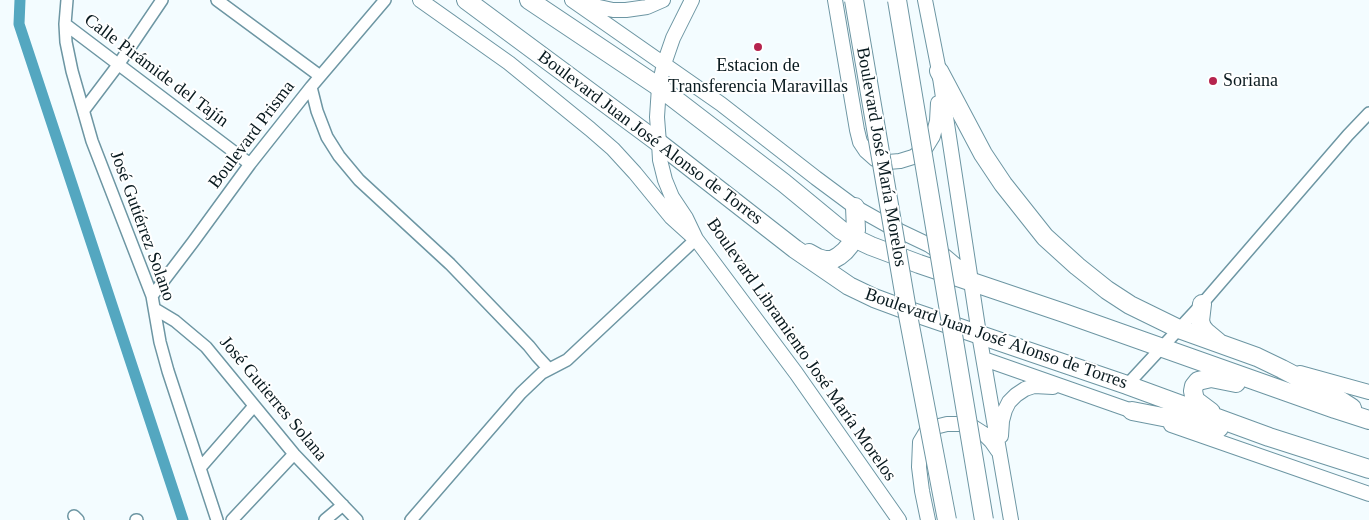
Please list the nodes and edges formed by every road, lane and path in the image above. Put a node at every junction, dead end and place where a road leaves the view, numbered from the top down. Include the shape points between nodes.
1 (67, 0) edge
2 (162, 0) edge
3 (217, 0) edge
4 (385, 0) edge
5 (420, 0) edge
6 (466, 0) edge
7 (529, 0) edge
8 (572, 0) edge
9 (663, 0) edge
10 (692, 0) edge
11 (835, 0) edge
12 (854, 0) edge
13 (897, 0) edge
14 (925, 0) edge
15 (544, 7) edge
16 (65, 24) junction
17 (664, 64) junction
18 (118, 65) junction
19 (939, 71) junction
20 (320, 76) junction
21 (311, 87) junction
22 (659, 87) junction
23 (84, 110) junction
24 (1369, 113) edge
25 (659, 143) junction
26 (250, 164) junction
27 (721, 191) junction
28 (855, 207) junction
29 (854, 238) junction
30 (696, 239) junction
31 (971, 281) junction
32 (152, 296) junction
33 (1202, 304) junction
34 (155, 308) junction
35 (1178, 329) junction
36 (979, 334) junction
37 (1222, 345) junction
38 (1161, 347) junction
39 (984, 359) junction
40 (550, 369) junction
41 (1282, 369) junction
42 (1127, 385) junction
43 (1068, 388) junction
44 (1369, 392) edge
45 (254, 406) junction
46 (1335, 409) junction
47 (1132, 411) junction
48 (1222, 420) junction
49 (1369, 420) edge
50 (1269, 437) junction
51 (294, 454) junction
52 (1001, 456) junction
53 (200, 468) junction
54 (1369, 469) edge
55 (1369, 494) edge
56 (342, 505) junction
57 (217, 520) edge
58 (232, 520) edge
59 (325, 520) edge
60 (357, 520) edge
61 (411, 520) edge
62 (899, 520) edge
63 (928, 520) edge
64 (947, 520) edge
65 (984, 520) edge
66 (1010, 520) edge

1 - 16 street, José Gutiérrez Solano
2 - 18 street
3 - 20 street
4 - 20 street, Boulevard Prisma
5 - 30 street via 509,63 596,134 635,173 671,217
6 - 25 main road, Boulevard Juan José Alonso de Torres
7 - 15 main road
8 - 9 street via 626,10
8 - 17 street
10 - 17 street, Boulevard Libramiento José María Morelos
11 - 19 street via 860,142 875,159 900,161 925,149 937,121
12 - 64 main road, Boulevard José María Morelos, bridge
13 - 65 main road, bridge
14 - 19 street
15 - 22 main road
16 - 18 street, Calle Pirámide del Tajín
16 - 23 street, José Gutiérrez Solano via 72,71
17 - 22 street, Boulevard Libramiento José María Morelos
17 - 28 street
18 - 23 street
18 - 26 street, Calle Pirámide del Tajín
19 - 31 street
19 - 35 main road via 988,161 1045,236 1108,290
20 - 21 street, Boulevard Prisma
21 - 26 street, Boulevard Prisma
21 - 40 street via 327,137 359,180 450,264
22 - 25 street, Boulevard Libramiento José María Morelos
22 - 29 main road
23 - 32 street, José Gutiérrez Solano via 92,141
24 - 33 street
25 - 27 main road, Boulevard Juan José Alonso de Torres
25 - 30 street, Boulevard Libramiento José María Morelos via 665,180
26 - 32 street, Boulevard Prisma
27 - 29 main road via 747,204 818,258 832,260
27 - 36 main road, Boulevard Juan José Alonso de Torres via 848,286
28 - 29 main road
28 - 31 street via 929,245 952,261
29 - 31 main road via 901,258
30 - 40 street via 567,360
30 - 62 street, Boulevard Libramiento José María Morelos via 796,373
31 - 36 street
31 - 38 main road
32 - 34 street, José Gutiérrez Solano
33 - 35 street
33 - 37 main road via 1202,327
34 - 45 street, José Gutierres Solana via 206,347
34 - 53 street, José Gutiérrez Solano via 168,371
35 - 37 main road
35 - 38 street
36 - 39 street
36 - 42 main road, Boulevard Juan José Alonso de Torres
37 - 41 main road
38 - 42 street
38 - 46 main road
39 - 43 street
39 - 52 street
40 - 61 street via 521,393
41 - 44 street
41 - 49 main road via 1332,395
42 - 48 main road, Boulevard Juan José Alonso de Torres
43 - 47 street
43 - 52 street via 1034,386 1009,402 1001,434
45 - 51 street, José Gutierres Solana
45 - 53 street
46 - 48 main road via 1220,379 1198,381 1193,391 1195,400
46 - 49 main road
47 - 50 main road
47 - 55 street
48 - 50 main road, Boulevard Juan José Alonso de Torres
50 - 54 main road, Boulevard Juan José Alonso de Torres
51 - 56 street, José Gutierres Solana
51 - 58 street
52 - 63 street via 991,441 973,427 947,424 926,432 920,442 919,467
52 - 66 street
53 - 57 street, José Gutiérrez Solano
56 - 59 street
56 - 60 street, José Gutierres Solana

